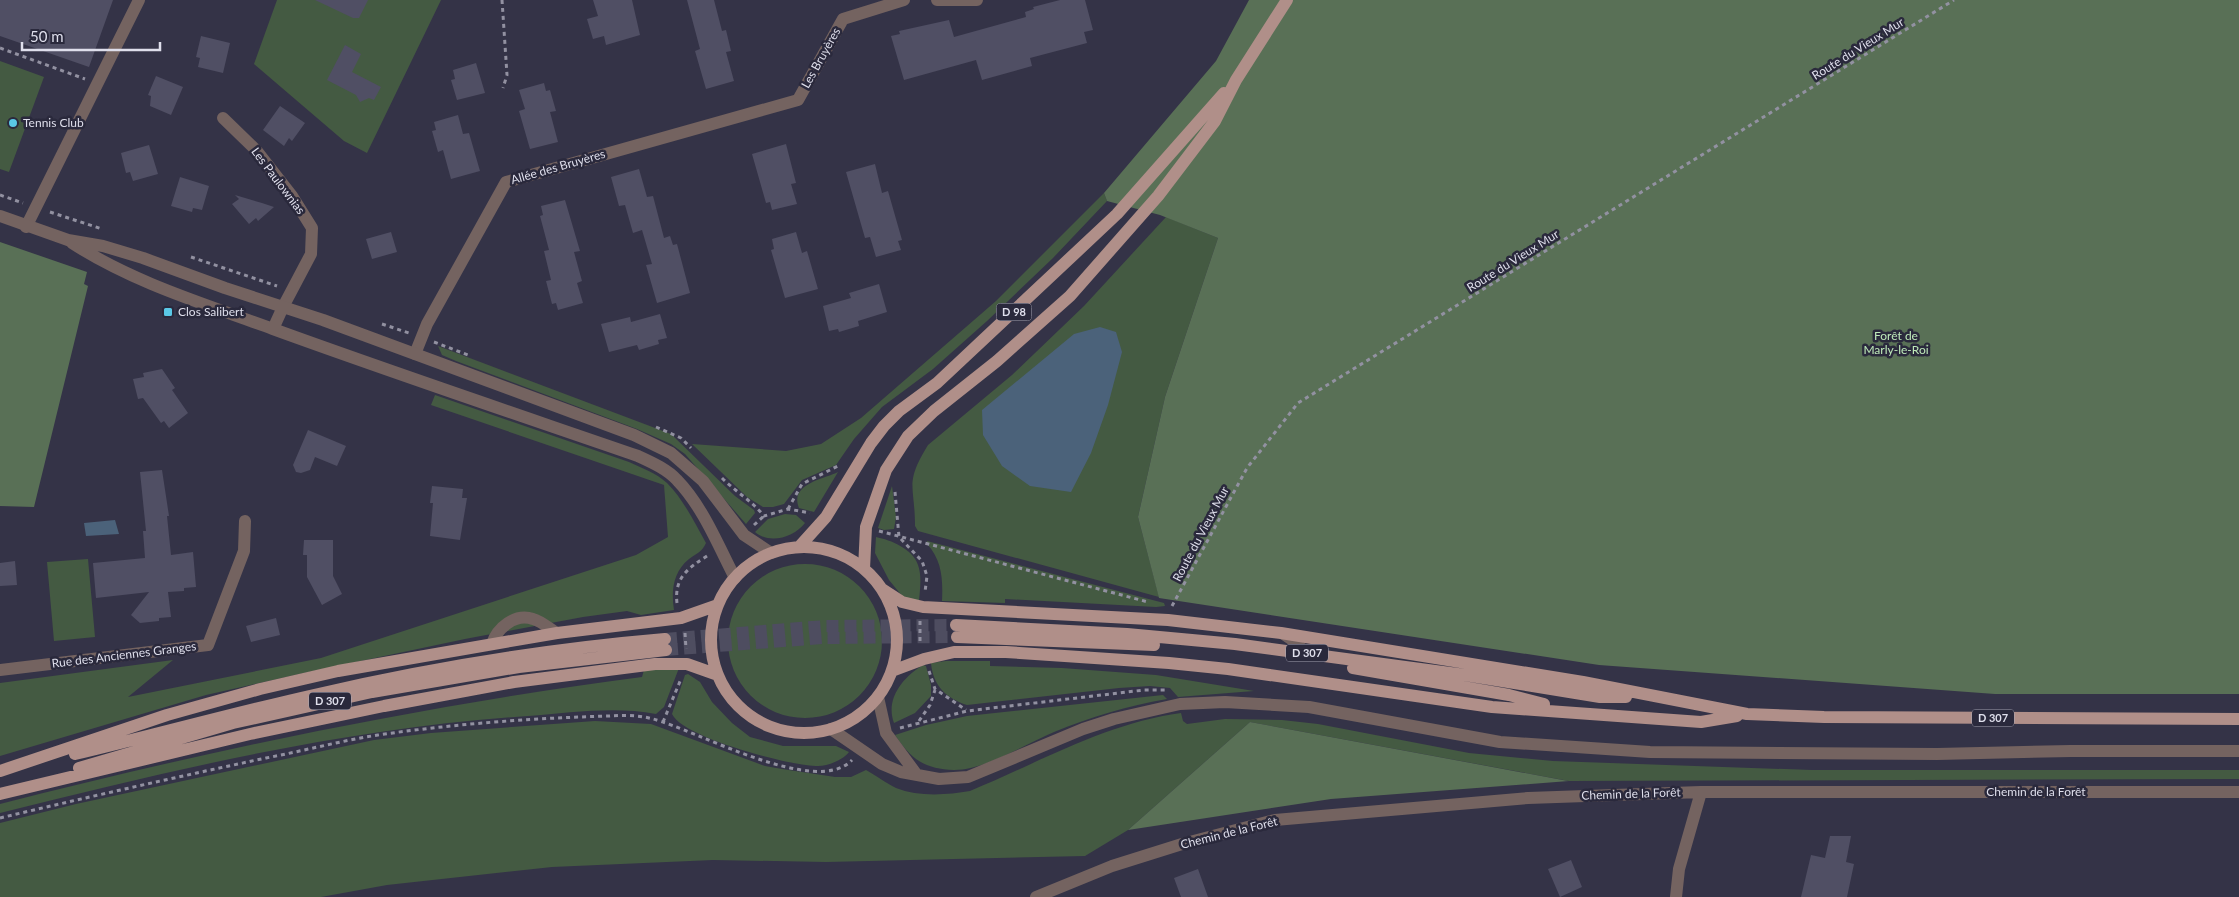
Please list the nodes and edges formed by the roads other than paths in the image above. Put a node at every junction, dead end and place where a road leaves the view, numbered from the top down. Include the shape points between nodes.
1 (139, 0) edge
2 (904, 0) edge
3 (937, 0) edge
4 (977, 0) edge
5 (1287, 0) edge
6 (1236, 80) junction
7 (798, 100) joint
8 (224, 118) dead end
9 (0, 216) edge
10 (26, 227) junction
11 (68, 240) junction
12 (282, 307) junction
13 (273, 329) junction
14 (414, 354) junction
15 (406, 376) junction
16 (245, 522) dead end
17 (799, 547) junction
18 (771, 553) junction
19 (864, 569) junction
20 (735, 578) junction
21 (882, 589) junction
22 (718, 605) junction
23 (558, 633) junction
24 (1281, 633) junction
25 (492, 644) junction
26 (1310, 653) junction
27 (0, 670) edge
28 (892, 671) junction
29 (718, 675) junction
30 (372, 692) junction
31 (878, 697) junction
32 (1656, 697) junction
33 (384, 706) junction
34 (1568, 711) junction
35 (1747, 714) junction
36 (2239, 718) edge
37 (831, 729) junction
38 (2239, 751) edge
39 (0, 771) edge
40 (917, 775) junction
41 (1701, 792) junction
42 (2239, 792) edge
43 (1, 793) edge
44 (1036, 897) edge
45 (1676, 897) edge

1 - 10 street
2 - 7 street, Les Bruyères via 843,19
3 - 4 street
5 - 6 main road, D 98
6 - 17 main road, D 98 via 1117,214 937,383 899,410 871,443 826,517
6 - 19 main road, D 98 via 1215,121 1158,196 1070,296 908,436 886,470 866,527
7 - 14 street, Allée des Bruyères via 506,182 427,324
8 - 12 street, Les Paulownias via 256,150 312,228 311,254
9 - 10 street
10 - 11 street
11 - 12 street via 143,258
11 - 13 street via 98,260 145,282
12 - 13 street, Les Paulownias
12 - 14 street
13 - 15 street
14 - 15 street, Allée des Bruyères
14 - 18 street via 634,435 671,452 703,481 744,535
15 - 20 street via 657,465 677,480 695,503
16 - 27 street, Rue des Anciennes Granges via 244,551 208,645
17 - 18 main road
17 - 19 main road via 822,548 844,556
18 - 20 main road via 746,567
19 - 21 main road
20 - 22 main road
21 - 24 main road via 902,602 923,607 1168,620
21 - 28 main road via 894,615 897,643
22 - 23 main road via 681,618
22 - 29 main road via 712,636
23 - 25 main road
23 - 25 street via 532,618 510,620 494,636
24 - 26 lane
24 - 32 main road via 1583,682
25 - 39 main road via 338,671 260,689 167,715
26 - 32 main road, D 307 via 1600,697
26 - 34 main road, D 307 via 1127,634 956,631 1288,658 1509,695
28 - 31 main road
28 - 34 main road via 924,659 971,651 1169,663 1462,704
29 - 33 main road via 687,664 655,664 514,682
29 - 37 main road via 740,707 765,723 793,732
30 - 33 lane
30 - 39 main road, D 307 via 666,644 557,650 406,675
30 - 43 main road, D 307 via 233,723
31 - 37 main road via 857,716
31 - 40 street via 886,733
32 - 35 main road, D 307
33 - 43 main road
34 - 35 main road, D 307 via 1701,722
35 - 36 main road, D 307
37 - 40 street via 882,764
38 - 40 street via 1650,752 1500,742 1309,707 1225,702 1180,704 1114,719 968,777
41 - 42 street, Chemin de la Forêt
41 - 44 street, Chemin de la Forêt via 1528,798 1275,820 1112,866
41 - 45 street via 1679,869

